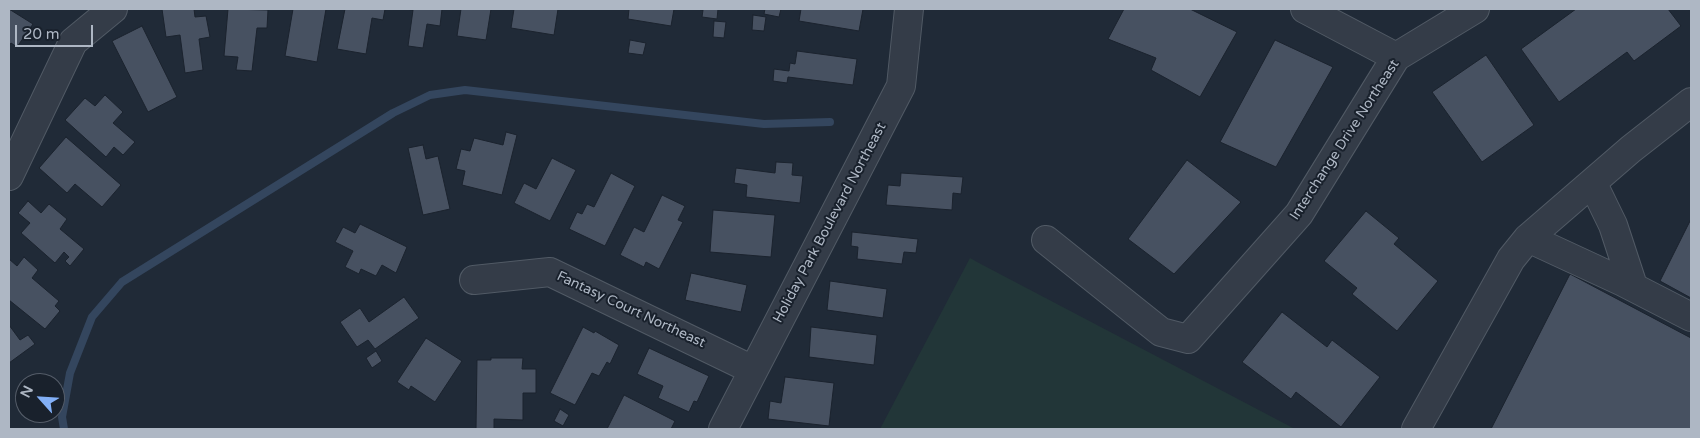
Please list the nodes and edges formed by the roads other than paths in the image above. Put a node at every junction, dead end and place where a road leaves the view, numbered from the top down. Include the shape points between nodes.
1 (113, 9) edge
2 (908, 9) edge
3 (1305, 9) edge
4 (1475, 9) edge
5 (1396, 58) junction
6 (1691, 102) edge
7 (9, 176) edge
8 (1593, 184) junction
9 (1528, 238) junction
10 (1046, 240) dead end
11 (474, 280) dead end
12 (1633, 286) junction
13 (1691, 317) edge
14 (752, 370) junction
15 (723, 429) edge
16 (1416, 429) edge

1 - 7 street via 73,42
2 - 14 street, Holiday Park Boulevard Northeast via 902,86
3 - 5 street
4 - 5 street, Interchange Drive Northeast
5 - 10 street, Interchange Drive Northeast via 1299,214 1188,339 1161,332
6 - 8 street via 1631,148
8 - 9 street
8 - 12 street via 1613,225
9 - 12 street
9 - 16 street via 1511,258
11 - 14 street, Fantasy Court Northeast via 550,272
12 - 13 street
14 - 15 street, Holiday Park Boulevard Northeast

